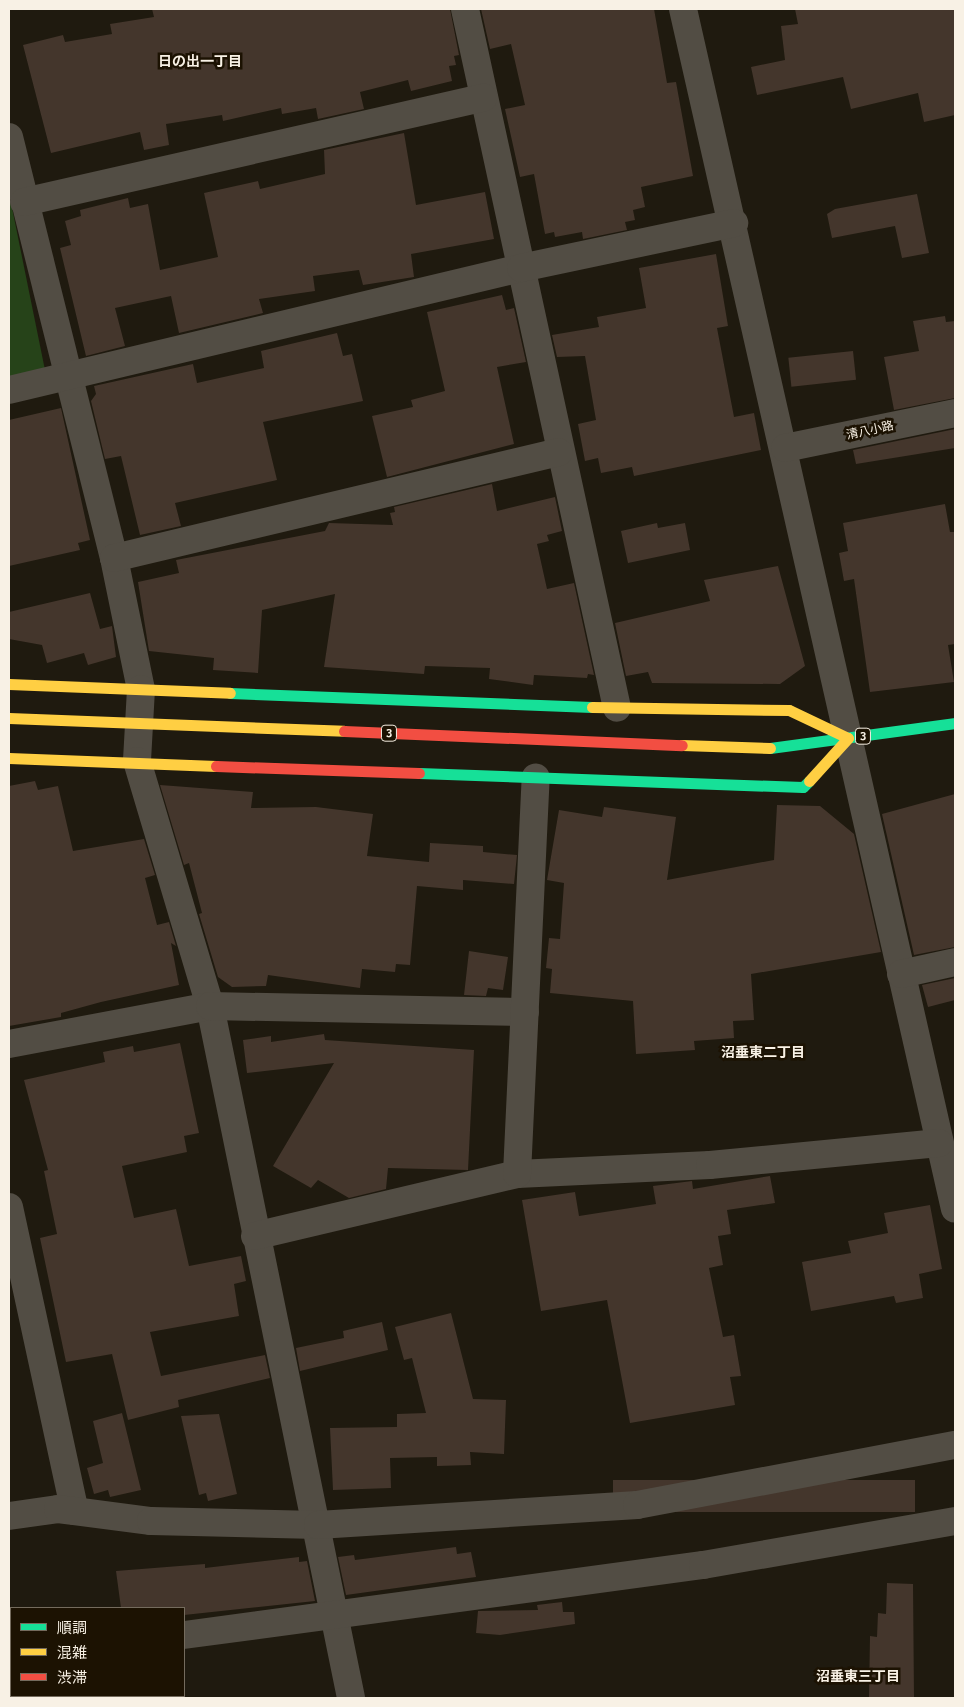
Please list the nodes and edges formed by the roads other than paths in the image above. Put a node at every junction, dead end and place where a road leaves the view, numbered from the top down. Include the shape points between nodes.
1 (465, 9) edge
2 (683, 9) edge
3 (484, 98) junction
4 (9, 137) edge
5 (24, 202) junction
6 (734, 223) junction
7 (521, 268) junction
8 (68, 376) junction
9 (9, 390) edge
10 (955, 413) edge
11 (785, 448) junction
12 (559, 452) junction
13 (114, 558) junction
14 (9, 684) edge
15 (142, 689) junction
16 (617, 708) junction
17 (9, 718) edge
18 (955, 723) edge
19 (848, 738) junction
20 (9, 758) edge
21 (137, 761) junction
22 (536, 777) junction
23 (955, 962) edge
24 (901, 974) junction
25 (210, 1006) junction
26 (524, 1012) junction
27 (9, 1044) edge
28 (939, 1143) junction
29 (517, 1174) junction
30 (9, 1207) edge
31 (955, 1209) edge
32 (256, 1236) junction
33 (955, 1444) edge
34 (75, 1511) junction
35 (9, 1516) edge
36 (955, 1521) edge
37 (318, 1524) junction
38 (336, 1613) junction
39 (185, 1635) edge
40 (351, 1698) edge

1 - 3 street
2 - 6 street
3 - 5 street
3 - 7 street
4 - 5 street
5 - 8 street
6 - 7 street
6 - 11 street
7 - 8 street
7 - 12 street
8 - 9 street
8 - 13 street
10 - 11 street, 清八小路
11 - 19 street
12 - 13 street
12 - 16 street
13 - 15 street
14 - 15 street
15 - 16 street
15 - 21 street
16 - 19 street via 789,710
17 - 19 street, 3, bridge via 770,748
18 - 19 street, 3
19 - 22 street via 803,787
19 - 24 street
20 - 21 street
21 - 22 street
21 - 25 street
22 - 26 street
23 - 24 street
24 - 28 street
25 - 26 street
25 - 27 street
25 - 32 street
26 - 29 street
28 - 29 street via 710,1165
28 - 31 street
29 - 32 street
30 - 34 street
32 - 37 street
33 - 37 street via 637,1505
34 - 35 street via 58,1509
34 - 37 street via 152,1521
36 - 38 street via 703,1565
37 - 38 street
38 - 39 street
38 - 40 street

